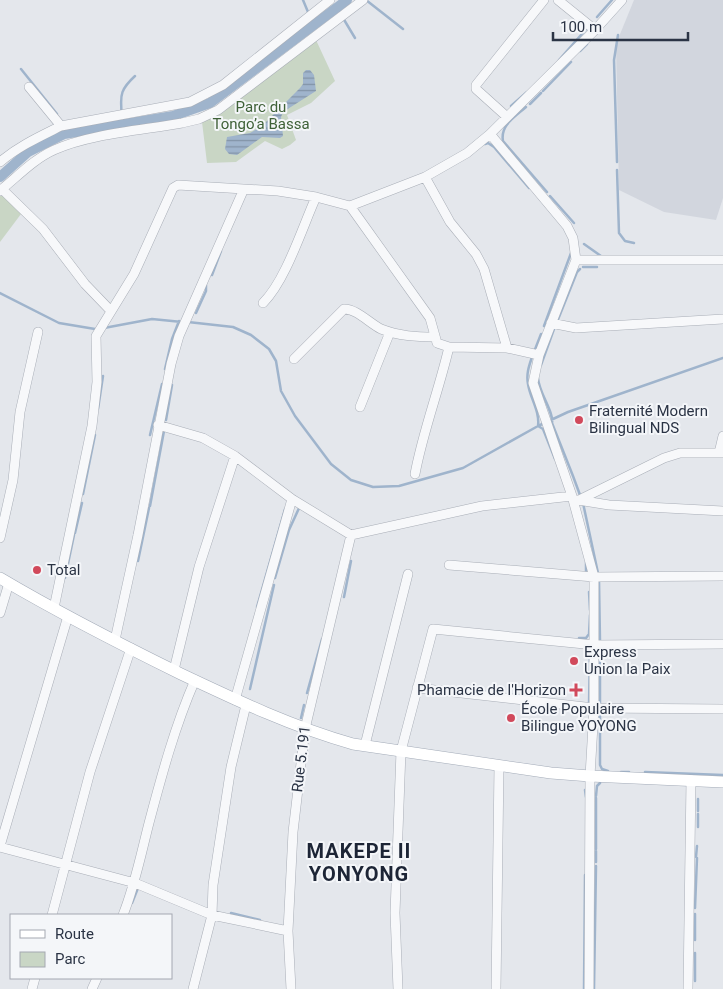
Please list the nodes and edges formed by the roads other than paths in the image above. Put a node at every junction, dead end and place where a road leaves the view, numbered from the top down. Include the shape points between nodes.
1 (330, 0) edge
2 (363, 0) edge
3 (544, 0) edge
4 (558, 0) edge
5 (622, 0) edge
6 (595, 30) junction
7 (29, 87) dead end
8 (506, 116) junction
9 (61, 126) junction
10 (490, 134) junction
11 (0, 162) edge
12 (425, 177) junction
13 (1, 190) edge
14 (243, 190) junction
15 (316, 197) junction
16 (350, 206) junction
17 (576, 260) junction
18 (723, 260) edge
19 (263, 304) dead end
20 (111, 311) junction
21 (723, 319) edge
22 (551, 323) junction
23 (38, 332) dead end
24 (390, 332) junction
25 (435, 337) junction
26 (449, 348) junction
27 (507, 348) junction
28 (539, 355) junction
29 (294, 359) dead end
30 (360, 407) dead end
31 (158, 425) junction
32 (723, 436) edge
33 (721, 453) edge
34 (234, 456) junction
35 (415, 474) dead end
36 (292, 499) junction
37 (575, 499) junction
38 (723, 511) edge
39 (351, 535) junction
40 (0, 538) edge
41 (449, 565) dead end
42 (408, 574) dead end
43 (723, 576) edge
44 (594, 577) junction
45 (4, 581) edge
46 (54, 608) junction
47 (0, 613) edge
48 (68, 616) junction
49 (115, 640) junction
50 (723, 644) edge
51 (595, 645) junction
52 (130, 648) junction
53 (174, 670) junction
54 (195, 680) junction
55 (417, 688) junction
56 (241, 703) junction
57 (594, 708) junction
58 (723, 709) edge
59 (305, 729) junction
60 (365, 746) junction
61 (402, 751) junction
62 (498, 766) junction
63 (590, 776) junction
64 (691, 780) junction
65 (723, 782) edge
66 (0, 846) edge
67 (65, 865) junction
68 (135, 883) junction
69 (52, 914) edge
70 (123, 914) edge
71 (212, 915) junction
72 (288, 931) junction
73 (193, 989) edge
74 (291, 989) edge
75 (398, 989) edge
76 (496, 989) edge
77 (589, 989) edge
78 (688, 989) edge

1 - 9 street via 223,85 202,97 144,112
2 - 13 street via 218,110 199,119 59,148
3 - 8 street via 476,85 476,89
4 - 6 street
5 - 6 street
6 - 8 street
7 - 9 street
8 - 10 street
9 - 11 street via 29,141
10 - 12 street via 467,154
10 - 17 street via 567,226 573,238
12 - 16 street
12 - 27 street via 450,222 484,269
13 - 20 street via 43,229 85,284
14 - 15 street
14 - 20 street via 178,185 173,188 134,274
14 - 31 street via 179,336
15 - 16 street
15 - 19 street via 279,279
16 - 25 street via 430,318
17 - 18 street
17 - 22 street
20 - 46 street via 96,336 97,382 92,426
21 - 22 street via 576,328
22 - 28 street
23 - 40 street via 20,412 13,480
24 - 25 street
24 - 29 street via 344,308
24 - 30 street
25 - 26 street via 437,343
26 - 27 street
26 - 35 street
27 - 28 street
28 - 37 street via 533,383
31 - 34 street via 195,435
31 - 49 street
32 - 33 street
33 - 37 street via 680,453 664,458
34 - 36 street
34 - 53 street via 199,567
36 - 39 street
36 - 56 street
37 - 38 street via 618,506
37 - 39 street via 482,506
37 - 44 street
39 - 59 street, Rue 5.191
41 - 44 street
42 - 60 street
43 - 44 street
44 - 51 street
45 - 46 main road
45 - 47 street
46 - 48 main road
48 - 49 main road
48 - 66 street
49 - 52 main road
50 - 51 street
51 - 55 street via 433,629
51 - 57 street
52 - 53 main road
52 - 67 street via 90,772
53 - 54 main road
54 - 56 main road
54 - 68 street via 180,714
55 - 57 street
55 - 61 street
56 - 59 main road
56 - 71 street via 213,885
57 - 58 street
57 - 63 street
59 - 60 main road
59 - 72 street, Rue 5.191 via 293,832
60 - 61 main road
61 - 62 main road
61 - 75 street via 395,913
62 - 63 main road
62 - 76 street
63 - 64 main road
63 - 77 street
64 - 65 main road
64 - 78 street
66 - 67 street
67 - 68 street
67 - 69 street
68 - 70 street
68 - 71 street
71 - 72 street
71 - 73 street
72 - 74 street, Rue 5.191

